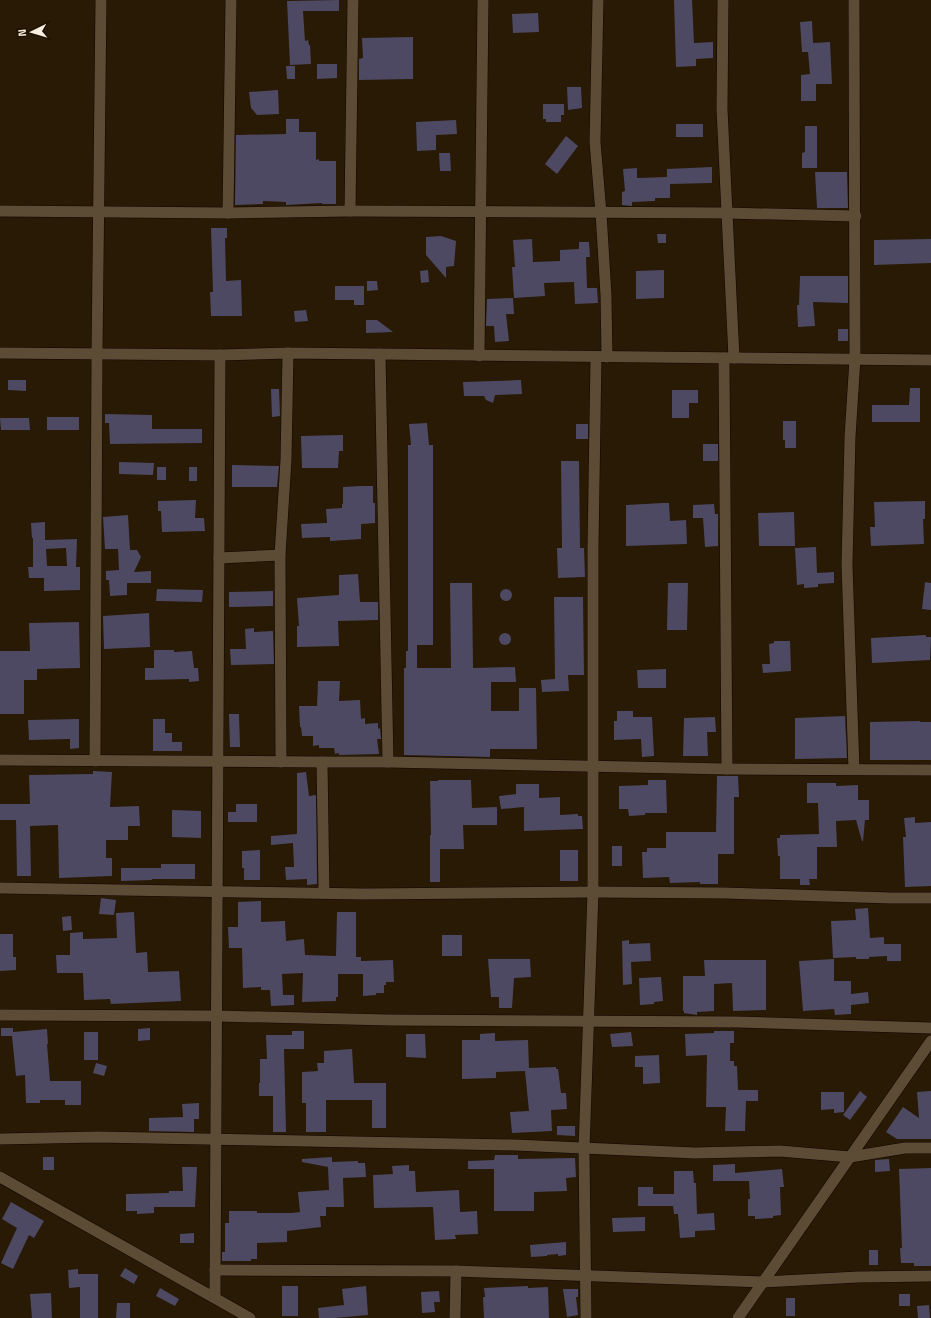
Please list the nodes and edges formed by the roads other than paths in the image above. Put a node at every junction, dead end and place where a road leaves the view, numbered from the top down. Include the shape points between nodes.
1 (102, 0) edge
2 (230, 0) edge
3 (353, 0) edge
4 (483, 0) edge
5 (598, 0) edge
6 (723, 0) edge
7 (854, 0) edge
8 (350, 211) junction
9 (0, 212) edge
10 (98, 212) junction
11 (228, 213) junction
12 (480, 213) junction
13 (601, 213) junction
14 (726, 213) junction
15 (856, 216) junction
16 (0, 353) edge
17 (288, 353) junction
18 (97, 354) junction
19 (380, 354) junction
20 (220, 355) junction
21 (479, 356) junction
22 (602, 357) junction
23 (729, 358) junction
24 (855, 359) junction
25 (931, 360) edge
26 (280, 555) junction
27 (219, 558) junction
28 (0, 760) edge
29 (95, 760) junction
30 (218, 761) junction
31 (280, 762) junction
32 (322, 762) junction
33 (388, 762) junction
34 (593, 766) junction
35 (727, 769) junction
36 (854, 769) junction
37 (931, 770) edge
38 (0, 888) edge
39 (217, 891) junction
40 (593, 892) junction
41 (324, 893) junction
42 (931, 898) edge
43 (0, 1015) edge
44 (217, 1016) junction
45 (589, 1022) junction
46 (931, 1028) edge
47 (931, 1041) edge
48 (0, 1139) edge
49 (216, 1140) junction
50 (584, 1148) junction
51 (931, 1148) edge
52 (850, 1157) junction
53 (0, 1177) edge
54 (215, 1270) junction
55 (456, 1271) junction
56 (586, 1276) junction
57 (931, 1276) edge
58 (763, 1282) junction
59 (215, 1298) junction
60 (250, 1318) edge
61 (455, 1318) edge
62 (586, 1318) edge
63 (738, 1318) edge

1 - 10 street
2 - 11 street
3 - 8 street
4 - 12 street
5 - 13 street via 594,142
6 - 14 street via 722,109
7 - 15 street
8 - 11 street
8 - 12 street
9 - 10 street
10 - 11 street
10 - 18 street
12 - 13 street
12 - 21 street
13 - 14 street
13 - 22 street via 606,295
14 - 15 street
14 - 23 street
15 - 24 street
16 - 18 street
17 - 19 street
17 - 20 street
17 - 26 street via 286,460
18 - 20 street
18 - 29 street
19 - 21 street
19 - 33 street
20 - 27 street
21 - 22 street
22 - 23 street
22 - 34 street via 593,547
23 - 24 street
23 - 35 street
24 - 25 street
24 - 36 street via 847,565
26 - 27 street
26 - 31 street
27 - 30 street
28 - 29 street
29 - 30 street
30 - 31 street
30 - 39 street
31 - 32 street
32 - 33 street
32 - 41 street
33 - 34 street
34 - 35 street
34 - 40 street
35 - 36 street
36 - 37 street
38 - 39 street
39 - 41 street
39 - 44 street
40 - 41 street
40 - 42 street
40 - 45 street
43 - 44 street
44 - 45 street
44 - 49 street
45 - 46 street via 737,1022
45 - 50 street
47 - 52 street
48 - 49 street
49 - 50 street
49 - 54 street
50 - 52 street via 695,1153 780,1151
50 - 56 street
51 - 52 street via 905,1148
52 - 58 street
53 - 59 street
54 - 55 street
54 - 59 street
55 - 56 street
55 - 61 street
56 - 58 street
56 - 62 street
57 - 58 street
58 - 63 street
59 - 60 street

